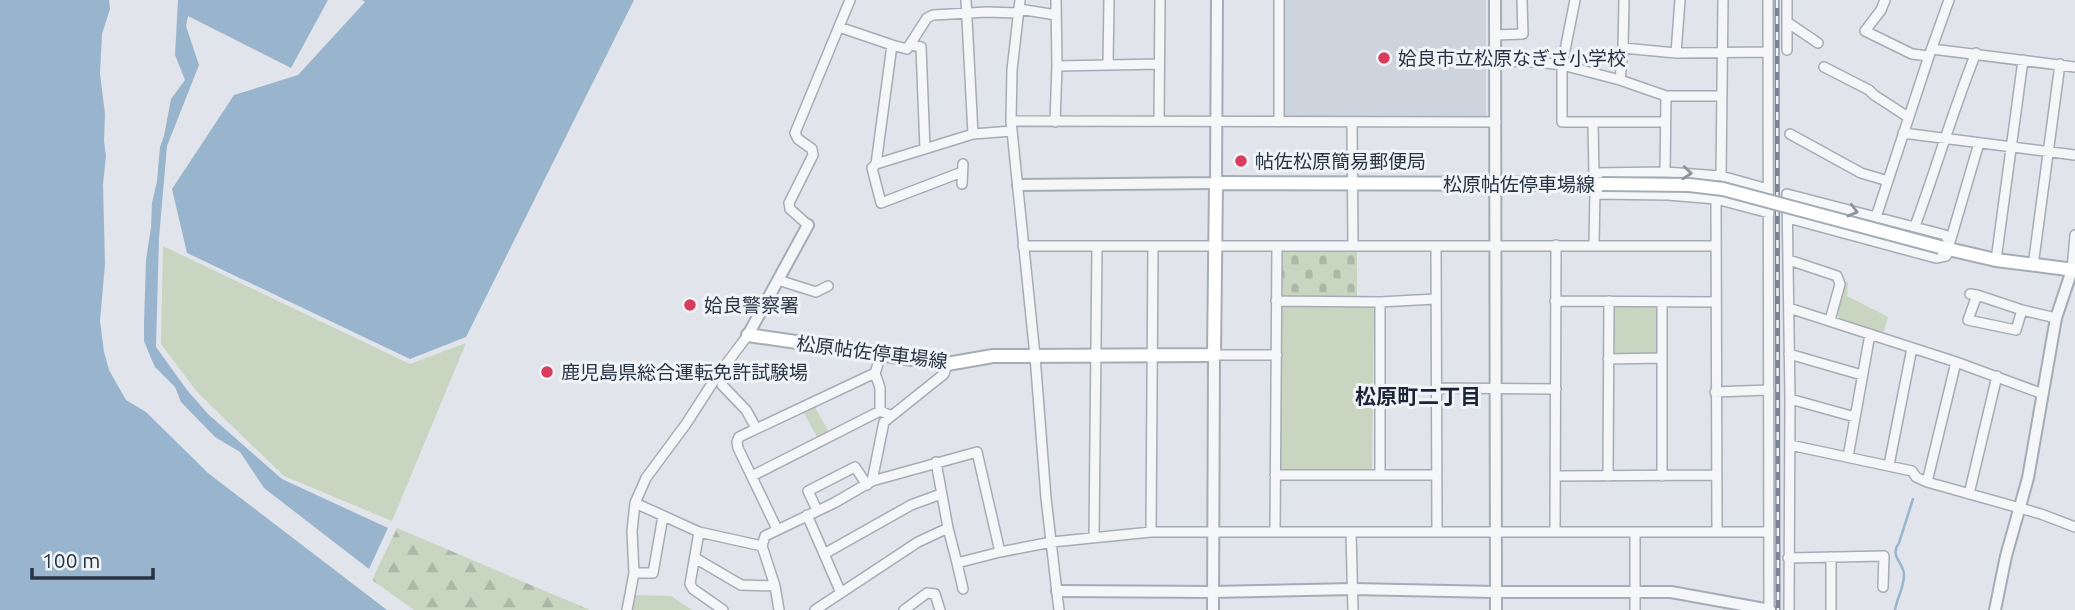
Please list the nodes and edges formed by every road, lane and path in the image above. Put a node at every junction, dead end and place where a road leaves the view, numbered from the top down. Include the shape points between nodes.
1 (850, 0) edge
2 (966, 0) edge
3 (1056, 0) edge
4 (1109, 0) edge
5 (1160, 0) edge
6 (1217, 0) edge
7 (1279, 0) edge
8 (1495, 0) edge
9 (1522, 0) edge
10 (1575, 0) edge
11 (1624, 0) edge
12 (1679, 0) edge
13 (1723, 0) edge
14 (1768, 0) edge
15 (1787, 0) edge
16 (1885, 0) edge
17 (1949, 0) edge
18 (1019, 8) edge
19 (966, 12) junction
20 (1056, 15) junction
21 (1787, 22) junction
22 (839, 27) junction
23 (1495, 35) junction
24 (1818, 43) dead end
25 (892, 45) junction
26 (911, 45) junction
27 (1623, 48) junction
28 (1787, 50) dead end
29 (1768, 52) junction
30 (1676, 53) junction
31 (1722, 53) junction
32 (1930, 53) junction
33 (1976, 53) junction
34 (2023, 60) junction
35 (1495, 61) junction
36 (1159, 64) junction
37 (2060, 64) junction
38 (1108, 65) junction
39 (1562, 65) junction
40 (1057, 66) junction
41 (1824, 67) dead end
42 (2075, 67) edge
43 (1620, 80) junction
44 (1666, 96) junction
45 (1722, 96) junction
46 (1908, 117) junction
47 (1159, 120) junction
48 (1216, 121) junction
49 (1055, 122) junction
50 (1279, 122) junction
51 (1352, 122) junction
52 (1496, 122) junction
53 (1593, 122) junction
54 (1665, 122) junction
55 (1011, 126) junction
56 (1903, 133) junction
57 (973, 134) junction
58 (1790, 134) dead end
59 (1946, 139) junction
60 (1979, 143) junction
61 (2012, 148) junction
62 (925, 149) junction
63 (2048, 152) junction
64 (2075, 155) edge
65 (876, 164) junction
66 (1665, 172) junction
67 (1721, 176) junction
68 (1888, 181) junction
69 (1352, 182) junction
70 (1216, 183) junction
71 (962, 184) dead end
72 (1018, 184) junction
73 (1495, 184) junction
74 (1596, 184) junction
75 (1768, 189) junction
76 (1716, 200) junction
77 (1769, 213) junction
78 (1876, 217) junction
79 (1788, 218) junction
80 (808, 225) joint
81 (1915, 226) junction
82 (2075, 235) edge
83 (1495, 245) junction
84 (1556, 245) junction
85 (1594, 245) junction
86 (1023, 246) junction
87 (1097, 246) junction
88 (1153, 246) junction
89 (1217, 246) junction
90 (1353, 246) junction
91 (1436, 246) junction
92 (1715, 246) junction
93 (1947, 246) junction
94 (1277, 247) junction
95 (1789, 260) junction
96 (1996, 260) junction
97 (2033, 266) junction
98 (2073, 270) edge
99 (778, 281) junction
100 (828, 286) dead end
101 (1435, 299) junction
102 (1276, 301) junction
103 (1555, 301) junction
104 (1609, 301) junction
105 (1380, 302) junction
106 (1662, 302) junction
107 (1715, 302) junction
108 (1789, 307) junction
109 (2022, 310) junction
110 (2056, 318) junction
111 (1830, 320) junction
112 (1870, 334) junction
113 (748, 335) junction
114 (1912, 348) junction
115 (1789, 354) junction
116 (881, 355) junction
117 (1214, 355) junction
118 (1277, 355) junction
119 (1035, 356) junction
120 (1096, 356) junction
121 (1152, 356) junction
122 (1662, 358) junction
123 (1608, 359) junction
124 (1956, 362) junction
125 (947, 364) junction
126 (875, 373) junction
127 (1862, 374) junction
128 (1997, 376) junction
129 (722, 385) dead end
130 (1436, 388) junction
131 (1495, 389) junction
132 (1556, 389) junction
133 (1769, 390) junction
134 (1715, 392) junction
135 (2043, 394) junction
136 (1790, 399) junction
137 (880, 411) junction
138 (890, 415) junction
139 (1855, 417) junction
140 (756, 428) junction
141 (1790, 445) junction
142 (1848, 457) junction
143 (936, 462) junction
144 (1889, 465) junction
145 (1275, 475) junction
146 (1380, 475) junction
147 (1436, 475) junction
148 (1716, 475) junction
149 (752, 476) junction
150 (1556, 476) junction
151 (1608, 476) junction
152 (1662, 476) junction
153 (1927, 482) junction
154 (869, 483) junction
155 (941, 494) junction
156 (1969, 494) junction
157 (635, 503) junction
158 (2020, 508) junction
159 (817, 510) junction
160 (807, 515) junction
161 (663, 516) junction
162 (2075, 527) edge
163 (948, 528) junction
164 (777, 529) junction
165 (1495, 531) junction
166 (1555, 531) junction
167 (699, 532) junction
168 (1150, 532) junction
169 (1212, 532) junction
170 (1275, 532) junction
171 (1351, 532) junction
172 (1437, 532) junction
173 (1635, 532) junction
174 (1717, 532) junction
175 (1769, 532) junction
176 (1094, 537) junction
177 (1052, 542) junction
178 (762, 546) junction
179 (1000, 552) junction
180 (824, 554) junction
181 (1831, 557) junction
182 (695, 558) junction
183 (1788, 558) junction
184 (957, 564) junction
185 (634, 573) junction
186 (775, 586) junction
187 (1883, 587) dead end
188 (963, 589) dead end
189 (1353, 589) junction
190 (1057, 591) junction
191 (1635, 591) junction
192 (1212, 592) junction
193 (1495, 592) junction
194 (841, 593) junction
195 (626, 610) edge
196 (723, 610) edge
197 (779, 610) edge
198 (816, 610) edge
199 (904, 610) edge
200 (940, 610) edge
201 (1059, 610) edge
202 (1213, 610) edge
203 (1353, 610) edge
204 (1496, 610) edge
205 (1634, 610) edge
206 (1770, 610) edge
207 (1789, 610) edge
208 (1831, 610) edge
209 (1995, 610) edge

1 - 22 street
2 - 19 street
3 - 20 street
4 - 38 street
5 - 36 street
6 - 48 street
7 - 50 street
8 - 23 street
9 - 23 street via 1522,34
10 - 39 street
11 - 27 street
12 - 30 street
13 - 31 street
14 - 29 street
15 - 21 street
16 - 32 street via 1865,31 1912,54
17 - 32 street
18 - 19 street
18 - 20 street
18 - 55 street
19 - 26 street via 928,18
19 - 57 street
20 - 40 street
21 - 24 street
21 - 28 street
22 - 25 street
22 - 80 street via 795,133 813,155 789,203
23 - 35 street
25 - 26 street via 907,49
25 - 65 street
26 - 62 street via 921,47
27 - 30 street
27 - 43 street
29 - 31 street
29 - 75 street
30 - 31 street
31 - 45 street
32 - 33 street
32 - 46 street
33 - 34 street
33 - 59 street
34 - 37 street
34 - 61 street
35 - 39 street
35 - 52 street
36 - 38 street
36 - 47 street
37 - 42 street
37 - 63 street
38 - 40 street
39 - 43 street
39 - 53 street via 1562,122
40 - 49 street
41 - 46 street
43 - 44 street
44 - 45 street
44 - 54 street
45 - 67 street
46 - 56 street
47 - 48 street
47 - 49 street
48 - 50 street
48 - 70 street
49 - 55 street
50 - 51 street
51 - 52 street
51 - 69 street
52 - 73 street
53 - 54 street
53 - 74 street
54 - 66 street
55 - 57 street
55 - 72 street
56 - 59 street
56 - 68 street
57 - 62 street
58 - 68 street via 1861,173
59 - 60 street
59 - 81 street
60 - 61 street
60 - 93 street
61 - 63 street
61 - 96 street
62 - 65 street
63 - 64 street
63 - 97 street
65 - 71 street via 881,203 962,168
66 -> 67 street
66 - 74 street
67 - 75 street
68 - 78 street
69 - 70 main road, 松原帖佐停車場線
69 - 73 main road, 松原帖佐停車場線
69 - 90 street
70 - 72 street
70 - 89 main road
72 - 86 street
73 - 74 main road, 松原帖佐停車場線
73 - 83 street
74 - 76 street
74 - 85 street
74 - 93 main road, 松原帖佐停車場線, bridge via 1723,189
75 - 77 street
76 - 77 street
76 - 92 street
77 - 133 street
79 -> 78 street via 1787,194
78 - 81 street
79 - 93 street via 1936,258 1946,256
79 - 95 street
80 - 99 street
81 - 93 street via 1945,235
82 - 98 street
83 - 84 street
83 - 91 street
83 - 131 street
84 - 85 street
84 - 103 street
85 - 92 street
86 - 87 street
86 - 119 street
87 - 88 street
87 - 120 street
88 - 89 street
88 - 121 street
89 - 94 street
89 - 117 main road
90 - 91 street
90 - 94 street
91 - 101 street
92 - 107 street
93 - 96 main road, 松原帖佐停車場線
94 - 102 street
95 - 108 street
95 - 111 street via 1837,276 1840,284
96 - 97 main road, 松原帖佐停車場線
97 - 98 main road, 松原帖佐停車場線
98 - 110 street
99 - 100 street via 816,292
99 - 113 street
101 - 105 street
101 - 130 street
102 - 105 street
102 - 118 street
103 - 104 street
103 - 132 street
104 - 106 street
104 - 123 street
105 - 146 street
106 - 107 street
106 - 122 street
107 - 134 street
108 - 111 street
108 - 115 street
109 - 109 street via 1974,295 1968,320 2016,330
109 - 110 street
110 - 135 street
111 - 112 street
112 - 114 street
112 - 127 street
113 - 116 main road, 松原帖佐停車場線
113 - 157 street via 646,478
114 - 124 street
114 - 144 street
115 - 127 street
115 - 136 street
116 - 125 main road, 松原帖佐停車場線
116 - 126 street
117 - 118 street
117 - 121 main road, 松原帖佐停車場線
117 - 169 street
118 - 145 street
119 - 120 main road, 松原帖佐停車場線
119 - 125 main road, 松原帖佐停車場線 via 993,356
119 - 177 street
120 - 121 main road, 松原帖佐停車場線
120 - 176 street
121 - 168 street
122 - 123 street
122 - 152 street
123 - 151 street
124 - 128 street
124 - 153 street
125 - 138 street via 943,374
126 - 137 street
126 - 140 street
127 - 139 street
128 - 135 street
128 - 156 street
129 - 140 street
130 - 131 street
130 - 147 street
131 - 132 street
131 - 165 street
132 - 150 street
133 - 134 street
133 - 175 street
134 - 148 street
135 - 158 street
136 - 139 street
136 - 141 street
137 - 138 street
137 - 149 street
138 - 154 street via 880,433
139 - 142 street
140 - 149 street via 737,442
141 - 142 street
141 - 183 street
142 - 144 street
143 - 154 street
143 - 155 street
143 - 179 street via 976,452
144 - 153 street via 1912,471
145 - 146 street
145 - 170 street
146 - 147 street
147 - 172 street
148 - 152 street
148 - 174 street
149 - 164 street
150 - 151 street
150 - 166 street
151 - 152 street
153 - 156 street
154 - 159 street
154 - 159 street via 855,467 808,491
155 - 163 street
155 - 180 street via 911,505
156 - 158 street
157 - 161 street
157 - 185 street
158 - 162 street
158 - 209 street
159 - 160 street
160 - 164 street
160 - 180 street
161 - 167 street
161 - 185 street via 653,573
163 - 184 street
163 - 194 street via 918,542
164 - 178 street via 765,536
165 - 166 street
165 - 172 street
165 - 193 street
166 - 173 street
167 - 178 street
167 - 182 street
168 - 169 street
168 - 176 street
169 - 170 street
169 - 192 street
170 - 171 street
171 - 172 street
171 - 189 street
173 - 174 street
173 - 191 street
174 - 175 street
175 - 206 street
176 - 177 street
177 - 179 street
177 - 190 street
178 - 186 street
179 - 184 street
180 - 194 street
181 - 183 street
181 - 187 street via 1884,556
181 - 208 street
182 - 186 street via 741,585
182 - 196 street via 692,589
183 - 207 street
184 - 188 street
185 - 195 street
186 - 197 street
189 - 192 street
189 - 193 street
189 - 203 street
190 - 192 street
190 - 201 street
191 - 193 street
191 - 205 street
191 - 206 street via 1688,594
192 - 202 street
193 - 204 street
194 - 198 street
199 - 200 street via 927,593 935,594

